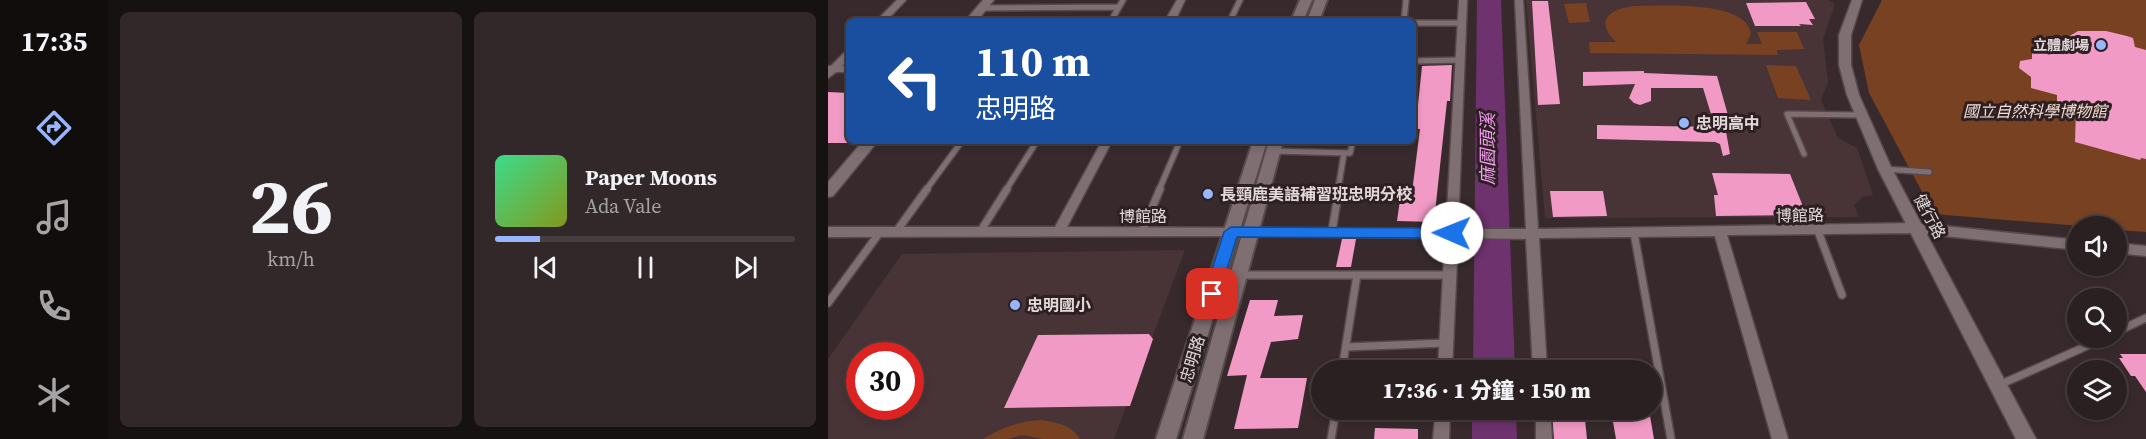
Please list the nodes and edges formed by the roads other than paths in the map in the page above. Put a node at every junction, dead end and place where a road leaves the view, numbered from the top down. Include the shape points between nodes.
1 (902, 0) edge
2 (1123, 0) edge
3 (1181, 0) edge
4 (1240, 0) edge
5 (1306, 0) edge
6 (1321, 0) edge
7 (1406, 0) edge
8 (1463, 0) edge
9 (1520, 0) edge
10 (1857, 0) edge
11 (985, 4) edge
12 (1119, 7) junction
13 (884, 18) edge
14 (973, 18) edge
15 (1113, 18) edge
16 (1172, 18) edge
17 (1231, 18) edge
18 (1298, 18) edge
19 (1314, 18) edge
20 (1404, 18) edge
21 (1416, 23) edge
22 (1462, 23) junction
23 (846, 56) edge
24 (1460, 60) junction
25 (1416, 61) edge
26 (846, 69) edge
27 (830, 71) edge
28 (1862, 115) junction
29 (868, 144) edge
30 (960, 144) edge
31 (1035, 144) edge
32 (1105, 144) edge
33 (1179, 144) edge
34 (1270, 144) edge
35 (1352, 144) edge
36 (1344, 153) junction
37 (1804, 154) dead end
38 (1885, 170) junction
39 (1929, 172) dead end
40 (828, 192) edge
41 (1916, 228) junction
42 (980, 231) junction
43 (1251, 231) junction
44 (1332, 231) junction
45 (1818, 231) junction
46 (828, 232) edge
47 (880, 232) junction
48 (896, 232) junction
49 (1058, 232) junction
50 (1143, 232) junction
51 (1231, 232) junction
52 (1720, 232) junction
53 (1456, 233) junction
54 (1634, 233) junction
55 (1528, 234) junction
56 (2067, 243) edge
57 (2127, 249) edge
58 (2146, 251) edge
59 (1239, 275) junction
60 (1357, 275) junction
61 (1450, 275) junction
62 (1842, 295) dead end
63 (828, 303) edge
64 (2146, 318) edge
65 (2127, 327) edge
66 (1446, 343) junction
67 (1346, 346) junction
68 (2082, 348) edge
69 (1344, 360) edge
70 (1445, 360) edge
71 (1539, 360) edge
72 (1999, 385) junction
73 (1334, 420) edge
74 (1442, 420) edge
75 (1543, 420) edge
76 (1166, 439) edge
77 (1193, 439) edge
78 (1331, 439) edge
79 (1441, 439) edge
80 (1544, 439) edge
81 (1671, 439) edge
82 (1780, 439) edge
83 (2026, 439) edge

1 - 13 street
2 - 12 lane
3 - 16 street
4 - 17 lane
5 - 18 main road
6 - 19 main road
7 - 20 lane
8 - 22 street
9 - 55 street
10 - 28 street, 健行路 via 1845,34 1844,60
11 - 12 lane
11 - 14 street
12 - 15 lane
21 - 22 lane
22 - 24 street
23 - 27 street
24 - 25 lane
24 - 53 street
26 - 27 street
28 - 37 lane via 1787,114
28 - 38 street, 健行路
29 - 40 street
30 - 48 lane
31 - 42 lane
32 - 49 street
33 - 50 lane
34 - 36 lane
34 - 43 main road, 忠明路
34 - 51 main road, 忠明路
35 - 36 lane via 1350,153
36 - 44 lane
38 - 39 lane
38 - 41 street, 健行路
41 - 45 street, 博館路
41 - 56 street, 博館路
41 - 72 street, 健行路
42 - 48 street, 博館路
42 - 49 street, 博館路
43 - 44 street, 博館路
43 - 51 street, 博館路
43 - 59 main road, 忠明路
44 - 53 street, 博館路
45 - 52 street, 博館路
45 - 62 lane
46 - 47 street, 博館路
47 - 48 street, 博館路
47 - 63 lane
49 - 50 street, 博館路
50 - 51 street, 博館路
51 - 76 main road, 忠明路
52 - 54 street, 博館路
52 - 82 street
53 - 55 street, 博館路
53 - 61 street
54 - 55 street, 博館路
54 - 81 lane
55 - 71 street
57 - 58 street
59 - 60 lane
59 - 77 main road, 忠明路
60 - 61 lane
60 - 67 lane
61 - 66 street
64 - 65 lane
66 - 67 lane
66 - 70 street
67 - 69 lane
68 - 72 lane
72 - 83 street, 健行路
73 - 78 lane
74 - 79 street
75 - 80 street

